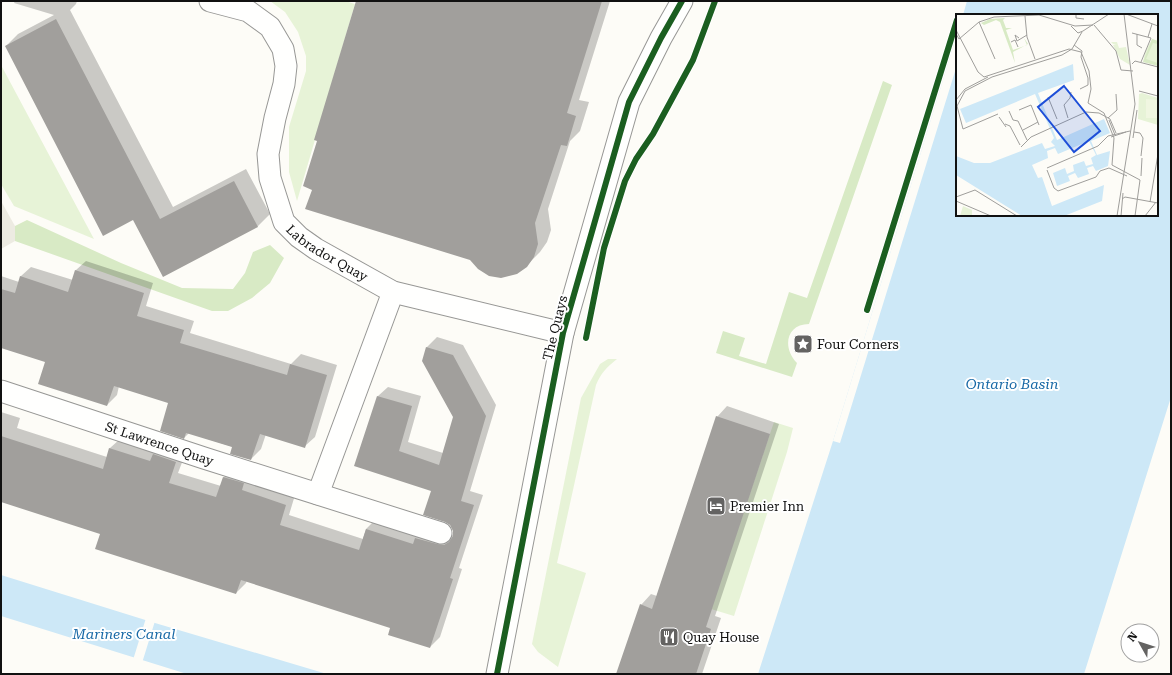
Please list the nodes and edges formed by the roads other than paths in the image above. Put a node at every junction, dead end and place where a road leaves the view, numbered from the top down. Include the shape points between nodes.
1 (210, 1) edge
2 (682, 1) edge
3 (392, 292) junction
4 (563, 333) junction
5 (1, 390) edge
6 (318, 494) junction
7 (441, 533) dead end
8 (497, 674) edge

1 - 3 street, Labrador Quay via 248,11 270,27 282,49 286,66 284,84 268,154 270,178 284,222 299,237
2 - 4 street, The Quays via 629,102
3 - 4 street, Labrador Quay
3 - 6 street
4 - 8 street, The Quays
5 - 6 street, St Lawrence Quay
6 - 7 street, St Lawrence Quay

